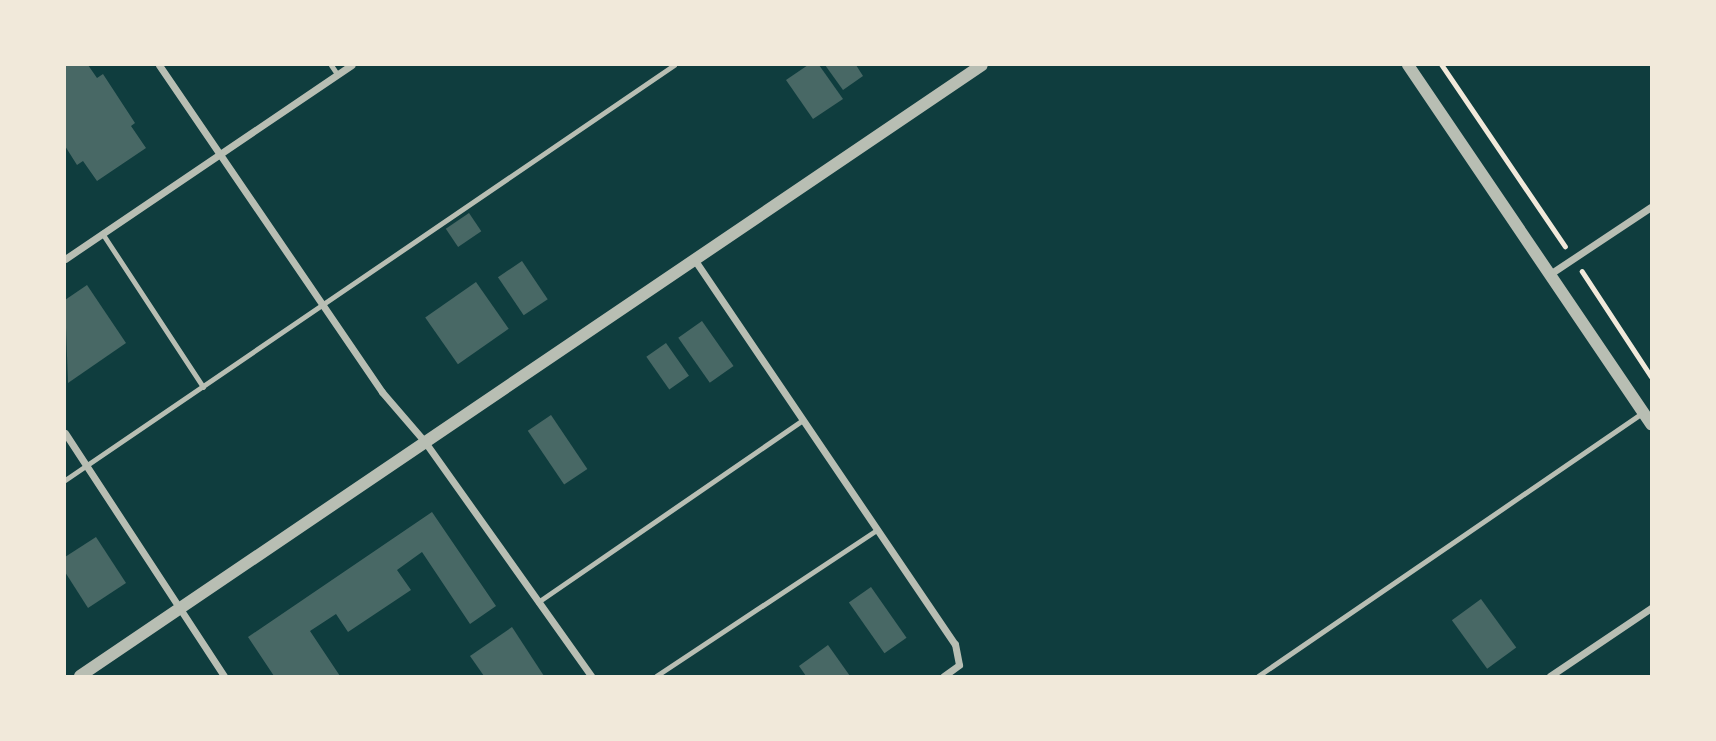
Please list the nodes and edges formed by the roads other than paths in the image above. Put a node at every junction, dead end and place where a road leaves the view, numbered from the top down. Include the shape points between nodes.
1 (159, 65) edge
2 (331, 65) edge
3 (351, 65) edge
4 (674, 65) edge
5 (982, 65) edge
6 (1408, 65) edge
7 (337, 74) junction
8 (219, 154) junction
9 (1651, 207) edge
10 (102, 233) junction
11 (65, 259) edge
12 (694, 260) junction
13 (1550, 274) junction
14 (323, 305) junction
15 (203, 387) junction
16 (1648, 418) edge
17 (803, 420) junction
18 (65, 433) edge
19 (425, 442) junction
20 (86, 466) junction
21 (65, 480) edge
22 (877, 530) junction
23 (538, 602) junction
24 (180, 608) junction
25 (1651, 608) edge
26 (80, 676) edge
27 (224, 676) edge
28 (591, 676) edge
29 (656, 676) edge
30 (944, 676) edge
31 (1258, 676) edge
32 (1550, 676) edge

1 - 8 street
2 - 7 lane
3 - 7 street
4 - 14 lane
5 - 12 street
6 - 13 street
7 - 8 street
8 - 10 street
8 - 14 street
9 - 13 street
10 - 11 street
10 - 15 lane
12 - 17 street
12 - 19 street
13 - 16 street
14 - 15 lane
14 - 19 street via 382,393
15 - 20 lane
16 - 31 lane
17 - 22 street
17 - 23 lane
18 - 20 street
19 - 23 street
19 - 24 street
20 - 21 lane
20 - 24 street
22 - 29 lane
22 - 30 street via 955,644 959,665
23 - 28 street
24 - 26 street
24 - 27 street
25 - 32 street

